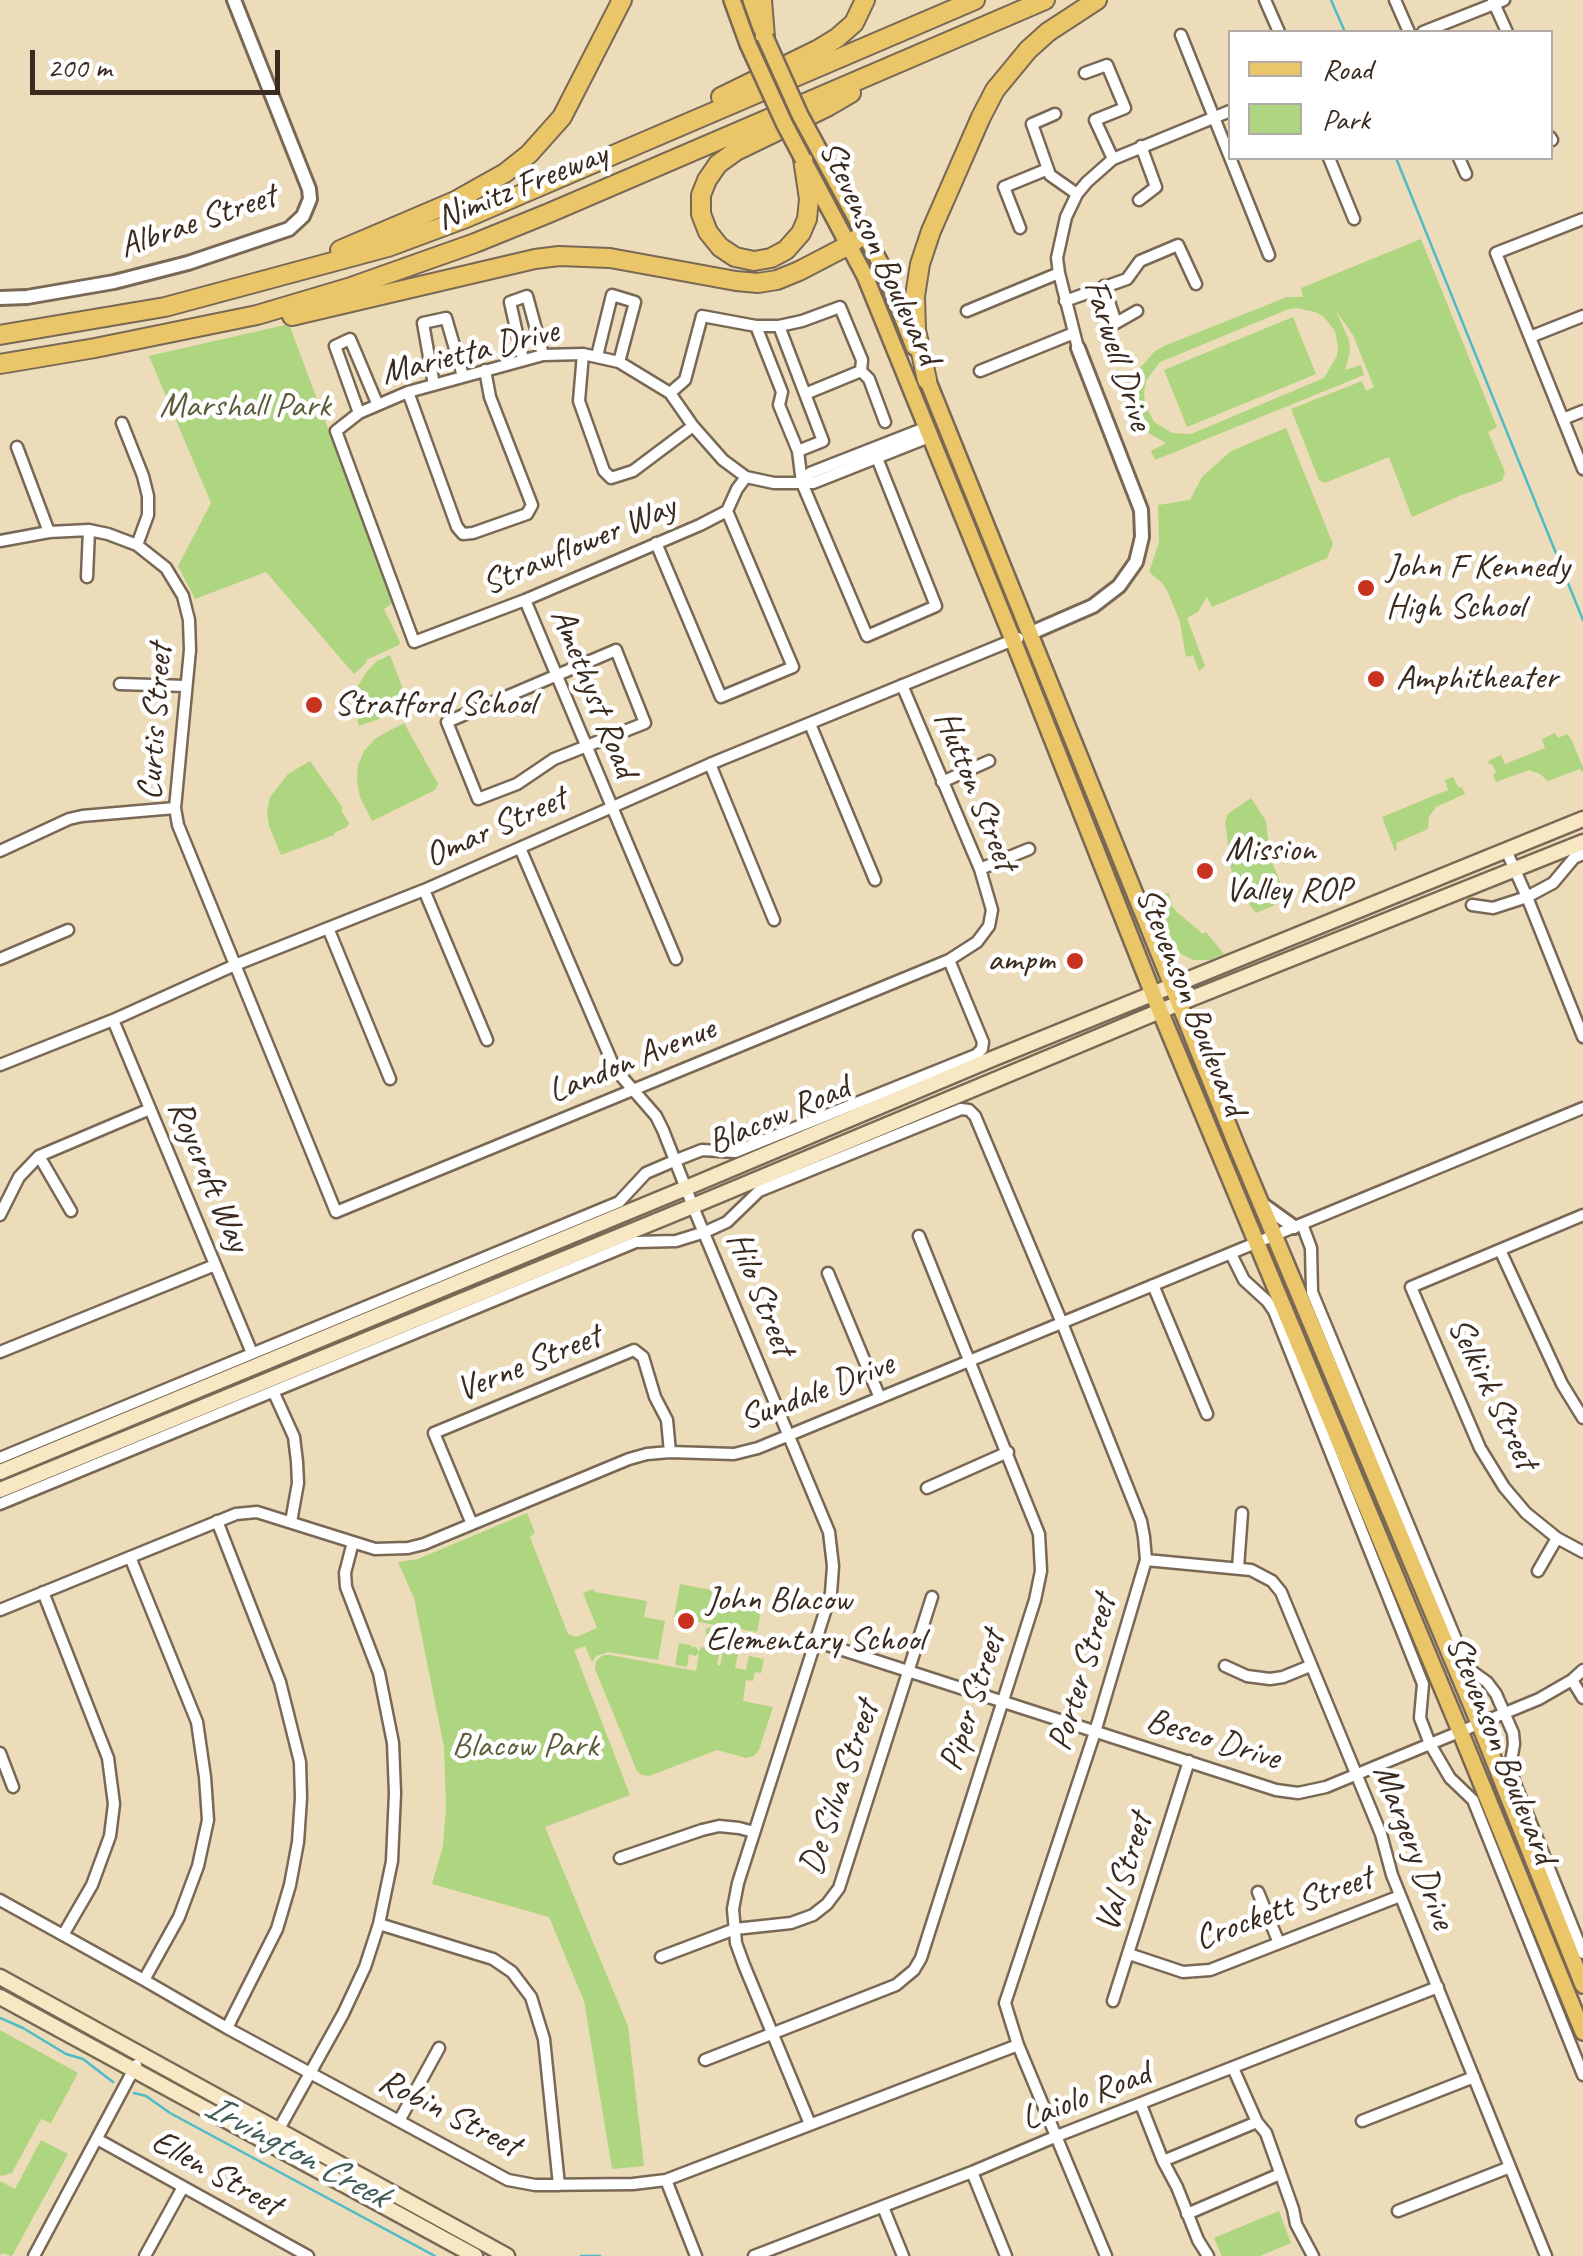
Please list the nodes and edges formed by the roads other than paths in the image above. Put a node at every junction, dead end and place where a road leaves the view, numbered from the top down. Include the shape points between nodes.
1 (234, 0) edge
2 (622, 0) edge
3 (732, 0) edge
4 (750, 0) edge
5 (762, 0) edge
6 (865, 0) edge
7 (975, 0) edge
8 (1046, 0) edge
9 (1097, 0) edge
10 (1265, 0) edge
11 (1395, 0) edge
12 (1497, 1) edge
13 (1277, 30) edge
14 (1408, 30) edge
15 (1428, 30) edge
16 (1505, 30) edge
17 (1182, 35) dead end
18 (756, 40) junction
19 (911, 56) junction
20 (1085, 74) dead end
21 (1228, 112) edge
22 (1055, 114) dead end
23 (1214, 118) junction
24 (643, 143) junction
25 (1141, 146) junction
26 (1228, 153) edge
27 (811, 155) junction
28 (1113, 159) junction
29 (1231, 160) edge
30 (1330, 160) edge
31 (1460, 160) edge
32 (1048, 169) junction
33 (1466, 174) dead end
34 (1077, 194) junction
35 (1138, 200) dead end
36 (1354, 219) dead end
37 (1583, 219) edge
38 (1020, 228) dead end
39 (865, 233) junction
40 (849, 245) junction
41 (1269, 255) dead end
42 (1059, 273) junction
43 (276, 277) junction
44 (1196, 284) dead end
45 (1104, 286) junction
46 (348, 288) junction
47 (0, 298) edge
48 (1065, 301) junction
49 (967, 311) dead end
50 (1138, 311) dead end
51 (258, 315) junction
52 (1583, 316) edge
53 (756, 326) junction
54 (779, 326) junction
55 (1074, 333) junction
56 (0, 335) edge
57 (1530, 338) junction
58 (1078, 348) joint
59 (583, 354) junction
60 (0, 355) edge
61 (544, 355) junction
62 (597, 356) junction
63 (522, 360) junction
64 (620, 362) junction
65 (0, 364) edge
66 (485, 370) junction
67 (861, 371) junction
68 (980, 371) dead end
69 (463, 376) junction
70 (927, 380) junction
71 (434, 385) junction
72 (408, 392) junction
73 (670, 393) junction
74 (804, 394) junction
75 (377, 403) junction
76 (1583, 411) edge
77 (359, 412) junction
78 (1563, 419) junction
79 (885, 422) dead end
80 (122, 423) dead end
81 (693, 426) junction
82 (927, 432) junction
83 (17, 446) dead end
84 (798, 451) junction
85 (877, 458) junction
86 (1583, 469) edge
87 (746, 477) junction
88 (802, 482) junction
89 (728, 512) junction
90 (89, 530) junction
91 (49, 532) junction
92 (0, 542) edge
93 (656, 544) junction
94 (137, 545) junction
95 (88, 577) dead end
96 (525, 600) junction
97 (1031, 633) junction
98 (1013, 640) junction
99 (414, 642) joint
100 (556, 674) junction
101 (120, 684) dead end
102 (902, 684) junction
103 (186, 686) junction
104 (810, 724) junction
105 (586, 748) junction
106 (989, 761) dead end
107 (710, 764) junction
108 (942, 782) junction
109 (611, 806) junction
110 (175, 808) junction
111 (1583, 819) edge
112 (1583, 842) edge
113 (520, 848) junction
114 (1029, 849) dead end
115 (0, 850) edge
116 (1506, 850) junction
117 (1583, 854) edge
118 (980, 868) junction
119 (1515, 870) junction
120 (875, 880) dead end
121 (424, 890) junction
122 (1527, 897) junction
123 (1370, 905) junction
124 (1472, 905) dead end
125 (774, 920) dead end
126 (328, 928) junction
127 (68, 930) dead end
128 (1314, 950) junction
129 (0, 959) edge
130 (676, 959) dead end
131 (949, 960) junction
132 (235, 966) junction
133 (1172, 986) junction
134 (1153, 994) junction
135 (1179, 1003) junction
136 (1160, 1011) junction
137 (112, 1020) junction
138 (1583, 1038) edge
139 (486, 1040) dead end
140 (0, 1065) edge
141 (390, 1079) dead end
142 (634, 1090) junction
143 (1583, 1108) edge
144 (150, 1109) junction
145 (969, 1110) joint
146 (39, 1156) junction
147 (674, 1161) junction
148 (686, 1188) junction
149 (1262, 1204) junction
150 (693, 1206) junction
151 (71, 1211) dead end
152 (336, 1212) joint
153 (1583, 1215) edge
154 (0, 1216) edge
155 (1298, 1226) junction
156 (705, 1232) junction
157 (1275, 1235) junction
158 (918, 1236) dead end
159 (1257, 1243) junction
160 (1500, 1250) junction
161 (1231, 1254) junction
162 (215, 1264) junction
163 (828, 1273) dead end
164 (1153, 1285) junction
165 (1062, 1323) junction
166 (0, 1352) edge
167 (252, 1353) junction
168 (971, 1360) junction
169 (274, 1393) junction
170 (880, 1398) junction
171 (1206, 1414) dead end
172 (1583, 1418) edge
173 (789, 1436) junction
174 (670, 1452) junction
175 (1008, 1452) junction
176 (0, 1458) edge
177 (0, 1472) edge
178 (927, 1488) dead end
179 (0, 1490) edge
180 (0, 1504) edge
181 (1242, 1513) dead end
182 (218, 1521) junction
183 (290, 1522) junction
184 (472, 1524) junction
185 (1557, 1538) junction
186 (353, 1542) junction
187 (1583, 1552) edge
188 (130, 1557) junction
189 (1146, 1560) junction
190 (1238, 1568) junction
191 (1538, 1572) dead end
192 (44, 1592) junction
193 (932, 1597) dead end
194 (0, 1610) edge
195 (816, 1642) junction
196 (1225, 1666) dead end
197 (1310, 1666) junction
198 (1583, 1670) edge
199 (909, 1672) junction
200 (1572, 1680) junction
201 (1583, 1698) edge
202 (1001, 1702) junction
203 (1504, 1712) junction
204 (1479, 1724) junction
205 (1460, 1731) junction
206 (1095, 1732) junction
207 (1430, 1744) junction
208 (0, 1754) edge
209 (1189, 1761) junction
210 (1356, 1775) junction
211 (13, 1787) dead end
212 (754, 1832) junction
213 (620, 1858) dead end
214 (1258, 1892) dead end
215 (1400, 1896) junction
216 (0, 1900) edge
217 (379, 1924) junction
218 (735, 1930) junction
219 (63, 1935) junction
220 (1279, 1943) junction
221 (1129, 1954) junction
222 (1583, 1954) edge
223 (661, 1957) dead end
224 (0, 1978) edge
225 (144, 1980) junction
226 (1583, 1985) edge
227 (1438, 1987) junction
228 (0, 1997) edge
229 (1113, 2001) dead end
230 (227, 2028) junction
231 (1583, 2032) edge
232 (772, 2034) junction
233 (1018, 2045) junction
234 (439, 2048) dead end
235 (141, 2055) junction
236 (705, 2060) dead end
237 (1233, 2068) junction
238 (134, 2070) junction
239 (310, 2072) junction
240 (1583, 2075) edge
241 (1474, 2077) junction
242 (1141, 2105) junction
243 (399, 2121) junction
244 (1362, 2121) dead end
245 (1257, 2122) junction
246 (810, 2124) junction
247 (278, 2130) junction
248 (1057, 2136) junction
249 (97, 2140) junction
250 (270, 2145) junction
251 (1163, 2161) junction
252 (1510, 2166) junction
253 (972, 2172) junction
254 (1280, 2174) junction
255 (666, 2180) junction
256 (559, 2186) junction
257 (182, 2187) junction
258 (883, 2206) junction
259 (1398, 2211) dead end
260 (1187, 2214) junction
261 (793, 2240) junction
262 (34, 2256) edge
263 (146, 2256) edge
264 (308, 2256) edge
265 (475, 2256) edge
266 (508, 2256) edge
267 (696, 2256) edge
268 (754, 2256) edge
269 (800, 2256) edge
270 (903, 2256) edge
271 (1006, 2256) edge
272 (1106, 2256) edge
273 (1208, 2256) edge
274 (1313, 2256) edge
275 (1546, 2256) edge

1 - 47 street, Albrae Street via 309,189 303,216 289,229 188,263 114,282
2 - 43 highway via 562,116 517,163 455,201
3 - 18 main road, Stevenson Boulevard
4 - 18 main road, Stevenson Boulevard
5 - 18 highway
6 - 24 highway via 854,23 820,49
7 - 24 highway, Nimitz Freeway
8 - 19 highway, Nimitz Freeway
9 - 70 highway via 1028,50 980,117 920,265 916,330
10 - 13 street
11 - 14 street
12 - 15 street
12 - 16 street
17 - 23 street
18 - 27 main road, Stevenson Boulevard, bridge
19 - 27 highway via 718,164 702,195 702,214 720,247 754,261 786,250 807,218
19 - 46 highway, Nimitz Freeway via 475,243
20 - 28 street via 1107,64 1125,108 1095,120
21 - 23 street, Farwell Drive
22 - 32 street via 1032,124
23 - 25 street, Farwell Drive
23 - 26 street
24 - 43 highway, Nimitz Freeway via 388,247
25 - 28 street, Farwell Drive
25 - 35 street via 1156,187
27 - 39 main road, Stevenson Boulevard
27 - 40 main road, Stevenson Boulevard
28 - 34 street, Farwell Drive
29 - 41 street
30 - 36 street
31 - 33 street
32 - 34 street
32 - 38 street via 1004,188
34 - 42 street, Farwell Drive via 1059,243
37 - 57 street via 1496,254
39 - 40 highway
39 - 70 main road, Stevenson Boulevard
40 - 51 highway via 778,280 736,281 610,258 559,256 282,318
40 - 82 main road, Stevenson Boulevard
42 - 48 street, Farwell Drive
42 - 49 street
43 - 56 highway, Nimitz Freeway via 165,307
44 - 45 street via 1178,245 1140,262 1127,279
45 - 48 street
45 - 50 street via 1116,323
46 - 51 highway, Nimitz Freeway
46 - 60 highway via 336,282 192,320
48 - 55 street, Farwell Drive
51 - 65 highway, Nimitz Freeway
52 - 57 street
53 - 54 street
53 - 73 street via 702,316 684,380
53 - 84 street
54 - 67 street via 840,307
54 - 74 street
55 - 58 street, Farwell Drive
55 - 68 street
57 - 78 street
58 - 97 street, Farwell Drive via 1140,510 1142,537 1120,586 1093,606
59 - 61 street, Marietta Drive
59 - 62 street, Marietta Drive
59 - 81 street via 579,401 611,478 633,471
61 - 63 street, Marietta Drive
61 - 63 street via 527,296 510,302
62 - 64 street, Marietta Drive
62 - 64 street via 612,295 635,302
63 - 66 street, Marietta Drive
64 - 73 street, Marietta Drive
66 - 69 street, Marietta Drive
66 - 72 street via 532,505 527,514 473,533 457,526
67 - 74 street
67 - 79 street
69 - 71 street, Marietta Drive
69 - 71 street via 446,318 423,323
70 - 97 main road, Stevenson Boulevard
71 - 72 street, Marietta Drive
72 - 75 street, Marietta Drive
73 - 81 street, Marietta Drive
74 - 84 street via 823,440
75 - 77 street, Marietta Drive
75 - 77 street via 350,339 335,346
76 - 78 street
77 - 99 street, Marietta Drive via 336,431
78 - 86 street
80 - 94 street via 148,496
81 - 87 street, Marietta Drive
82 - 85 street
82 - 88 street via 810,473
82 - 98 main road, Stevenson Boulevard
83 - 91 street
84 - 88 street
85 - 88 street
85 - 88 street via 936,606 866,636
87 - 88 street
87 - 89 street, Strawflower Way
89 - 93 street, Strawflower Way
89 - 93 street via 793,667 721,697
90 - 91 street, Curtis Street
90 - 94 street, Curtis Street
90 - 95 street
91 - 92 street, Curtis Street
93 - 96 street, Strawflower Way
94 - 103 street, Curtis Street via 166,568 183,596 190,650
96 - 99 street, Strawflower Way
96 - 100 street, Amethyst Road
97 - 98 street, Farwell Drive
97 - 133 main road, Stevenson Boulevard
98 - 102 street, Omar Street
98 - 134 main road, Stevenson Boulevard
100 - 105 street, Amethyst Road
100 - 105 street via 616,650 645,722
100 - 105 street via 447,722 478,799
101 - 103 street
102 - 104 street, Omar Street
102 - 108 street, Hutton Street
103 - 110 street, Curtis Street
104 - 107 street, Omar Street
104 - 120 street
105 - 109 street, Amethyst Road
106 - 108 street
107 - 109 street, Omar Street
107 - 125 street
108 - 118 street, Hutton Street
109 - 113 street, Omar Street
109 - 130 street, Amethyst Road
110 - 115 street via 69,819
110 - 132 street, Curtis Street
111 - 116 main road, Blacow Road
112 - 119 main road, Blacow Road
113 - 121 street, Omar Street
113 - 142 street, Hilo Street via 610,1059
114 - 118 street
116 - 119 street
116 - 123 main road, Blacow Road
117 - 122 street via 1554,883
118 - 131 street, Hutton Street via 992,910 989,926
119 - 122 street
119 - 128 main road, Blacow Road
121 - 126 street, Omar Street
121 - 139 street
122 - 124 street via 1493,908
122 - 138 street
123 - 128 main road
123 - 133 main road, Blacow Road
126 - 132 street, Omar Street
126 - 141 street
127 - 129 street
128 - 135 main road, Blacow Road
131 - 142 street, Landon Avenue
131 - 147 street, Blacow Road via 983,1042 976,1055 735,1152 702,1150
132 - 137 street, Omar Street
132 - 152 street, Curtis Street
133 - 134 main road, Blacow Road
133 - 135 main road, Stevenson Boulevard
134 - 136 main road, Stevenson Boulevard
134 - 148 main road, Blacow Road
135 - 136 main road, Blacow Road
135 - 149 main road, Stevenson Boulevard
136 - 150 main road, Blacow Road
136 - 159 main road, Stevenson Boulevard
137 - 140 street, Omar Street
137 - 144 street, Roycroft Way
142 - 147 street, Hilo Street via 656,1116
142 - 152 street, Landon Avenue
143 - 155 street, Sundale Drive
144 - 146 street
144 - 162 street, Roycroft Way
145 - 156 street, Blacow Road via 759,1192 727,1222
145 - 165 street, Porter Street
146 - 151 street
146 - 154 street via 19,1177
147 - 148 street, Hilo Street
147 - 167 street, Blacow Road via 646,1173 619,1202
148 - 150 street, Hilo Street
148 - 177 main road, Blacow Road
149 - 155 street
149 - 157 main road, Stevenson Boulevard
150 - 156 street, Hilo Street
150 - 179 main road, Blacow Road
153 - 160 street
155 - 157 street, Sundale Drive
155 - 203 street, Stevenson Boulevard via 1311,1248 1312,1292 1464,1659
156 - 169 street, Blacow Road via 636,1242
156 - 173 street, Hilo Street
157 - 159 street, Sundale Drive
157 - 204 main road, Stevenson Boulevard
158 - 168 street, Piper Street
159 - 161 street, Sundale Drive
159 - 205 main road, Stevenson Boulevard
160 - 172 street
160 - 185 street, Selkirk Street via 1411,1287 1480,1448 1526,1513
161 - 164 street, Sundale Drive
161 - 207 street, Stevenson Boulevard via 1281,1329 1423,1684 1420,1718
162 - 166 street
162 - 167 street, Roycroft Way
163 - 170 street
164 - 165 street, Sundale Drive
164 - 171 street
165 - 168 street, Sundale Drive
165 - 189 street, Porter Street via 1141,1521
167 - 176 street, Blacow Road
168 - 170 street, Sundale Drive
168 - 175 street, Piper Street
169 - 180 street, Blacow Road
169 - 183 street via 294,1437 298,1483
170 - 173 street, Sundale Drive
173 - 174 street, Sundale Drive via 734,1454
173 - 195 street, Hilo Street via 831,1544 831,1593
174 - 184 street, Sundale Drive via 628,1459
174 - 184 street, Verne Street via 667,1420 634,1350 434,1433
175 - 178 street
175 - 202 street, Piper Street via 1039,1534 1041,1571
181 - 190 street
182 - 183 street, Sundale Drive via 257,1512
182 - 188 street, Sundale Drive
182 - 230 street via 280,1682 300,1762 301,1798 293,1870 277,1928
183 - 186 street, Sundale Drive
184 - 186 street, Sundale Drive via 408,1548
185 - 187 street, Selkirk Street
185 - 191 street
186 - 217 street via 346,1587 378,1673 392,1743 392,1861
188 - 192 street, Sundale Drive
188 - 225 street via 196,1722 208,1820 179,1917
189 - 190 street, Margery Drive
189 - 206 street, Porter Street
190 - 197 street, Margery Drive via 1262,1574 1281,1592
192 - 194 street, Sundale Drive
192 - 219 street via 108,1758 114,1804 92,1885
193 - 199 street, De Silva Street
195 - 199 street, Besco Drive
195 - 212 street, Hilo Street
196 - 197 street via 1270,1679
197 - 210 street, Margery Drive
198 - 200 street, Besco Drive
199 - 202 street, Besco Drive
199 - 218 street, De Silva Street via 839,1888 813,1915
200 - 201 street
200 - 203 street, Besco Drive
202 - 206 street, Besco Drive
202 - 232 street, Piper Street via 914,1970 896,1984
203 - 204 street, Besco Drive
203 - 222 street, Stevenson Boulevard via 1514,1744 1514,1782
204 - 205 street, Besco Drive
204 - 226 main road, Stevenson Boulevard
205 - 207 street, Besco Drive
205 - 231 main road, Stevenson Boulevard
206 - 209 street, Besco Drive
206 - 233 street, Porter Street via 1006,2003
207 - 210 street, Besco Drive
207 - 240 street, Stevenson Boulevard via 1472,1800
208 - 211 street
209 - 210 street, Besco Drive via 1298,1793
209 - 221 street, Val Street
210 - 215 street, Margery Drive
212 - 213 street via 719,1826
212 - 218 street, Hilo Street via 738,1884
214 - 220 street
215 - 220 street, Crockett Street
215 - 227 street, Margery Drive
216 - 219 street, Robin Street
217 - 239 street via 343,2014
217 - 256 street via 493,1959 531,1997 544,2039
218 - 223 street, De Silva Street
218 - 232 street, Hilo Street
219 - 225 street, Robin Street
220 - 221 street, Crockett Street via 1195,1972
221 - 229 street, Val Street
224 - 235 main road
225 - 230 street, Robin Street
227 - 237 street, Laiolo Road
227 - 241 street, Margery Drive
228 - 238 main road
230 - 239 street, Robin Street
232 - 236 street, Piper Street
232 - 246 street, Hilo Street
233 - 246 street, Robin Street
233 - 248 street, Porter Street
234 - 243 street
235 - 238 street
235 - 247 main road
237 - 242 street, Laiolo Road
237 - 245 street
238 - 249 street
238 - 250 main road
239 - 243 street, Robin Street
239 - 247 street
241 - 244 street
241 - 252 street, Margery Drive
242 - 248 street, Laiolo Road
242 - 251 street
243 - 256 street, Robin Street via 508,2180
245 - 251 street
245 - 254 street
246 - 255 street, Robin Street
247 - 250 street
247 - 266 main road
248 - 253 street, Laiolo Road
248 - 272 street, Porter Street
249 - 257 street, Ellen Street
249 - 262 street
250 - 265 main road
251 - 260 street
252 - 259 street
252 - 275 street, Margery Drive
253 - 258 street, Laiolo Road
253 - 271 street
254 - 260 street
254 - 274 street
255 - 256 street, Robin Street
255 - 267 street
257 - 263 street
257 - 264 street, Ellen Street
258 - 261 street, Laiolo Road
258 - 270 street
260 - 273 street
261 - 268 street, Laiolo Road
261 - 269 street

